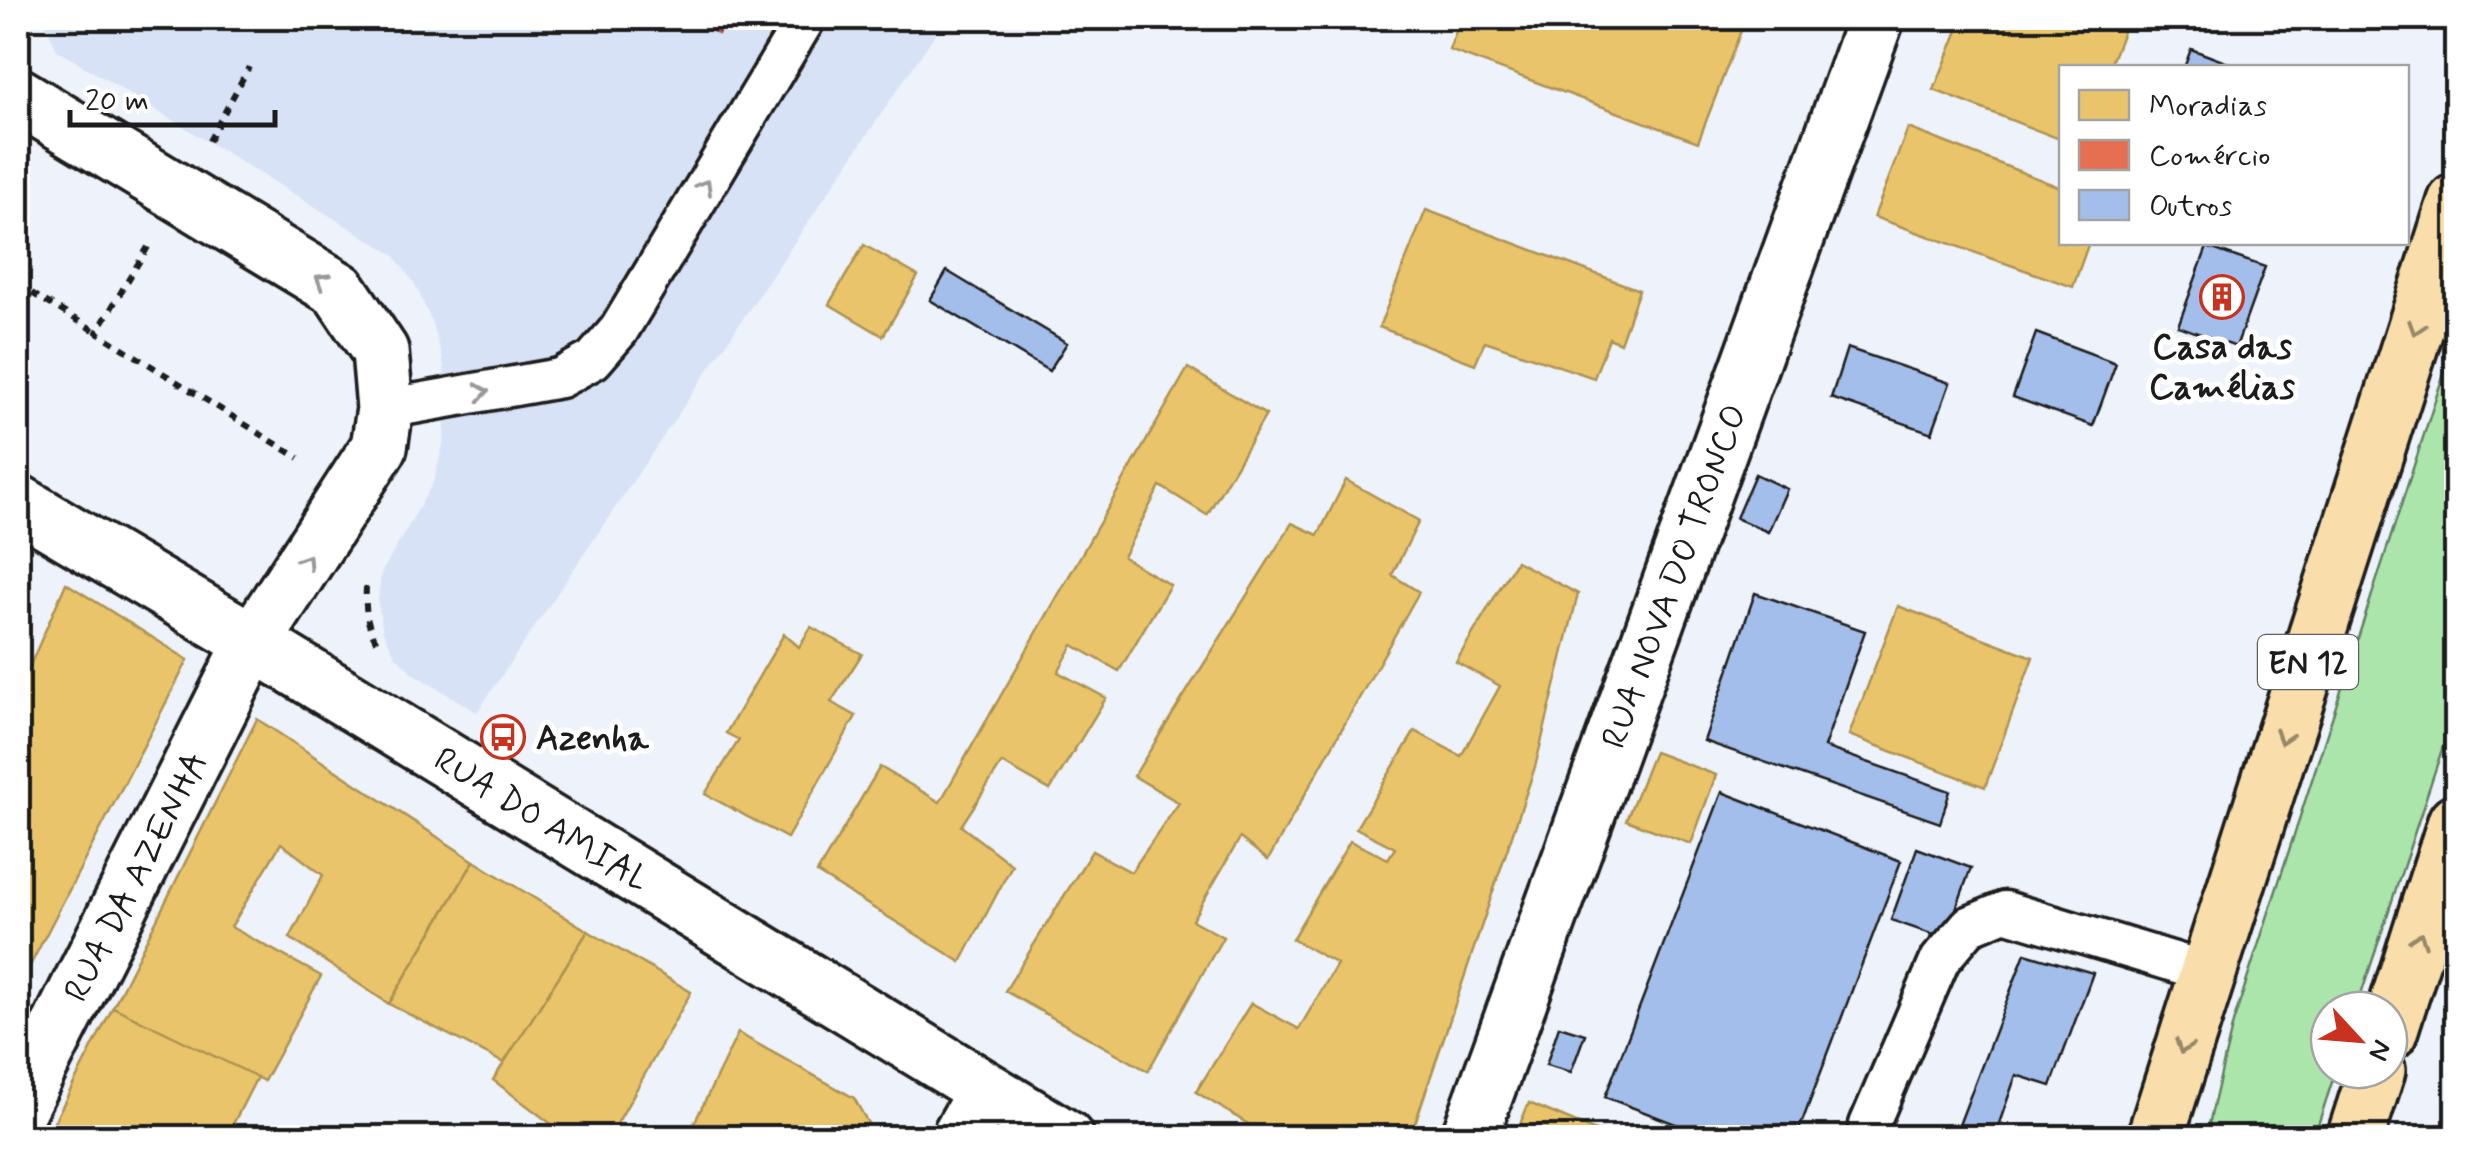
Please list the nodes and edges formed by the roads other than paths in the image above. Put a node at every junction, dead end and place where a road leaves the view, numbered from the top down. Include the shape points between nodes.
1 (1876, 18) edge
2 (796, 27) edge
3 (18, 96) edge
4 (2456, 202) edge
5 (386, 409) junction
6 (18, 503) edge
7 (253, 642) junction
8 (2456, 822) edge
9 (2207, 972) junction
10 (2402, 990) edge
11 (2371, 1090) edge
12 (986, 1091) junction
13 (18, 1106) edge
14 (1869, 1125) dead end
15 (959, 1138) edge
16 (1064, 1138) edge
17 (1469, 1138) edge
18 (2154, 1138) edge
19 (2355, 1138) edge

1 - 17 street, RUA NOVA DO TRONCO
5 -> 2 lane via 560,378 593,360 619,330
5 -> 3 street via 380,351 339,290
4 -> 9 main road, EN 12
7 -> 5 street, RUA DA AZENHA via 378,446
6 - 7 street, RUA DO AMIAL
7 - 12 street, RUA DO AMIAL
7 - 13 street, RUA DA AZENHA
10 -> 8 main road
9 - 14 lane via 2005,911 1969,926 1940,960
9 -> 18 main road, EN 12
11 - 19 main road
12 - 15 street
12 - 16 street, RUA DO AMIAL

